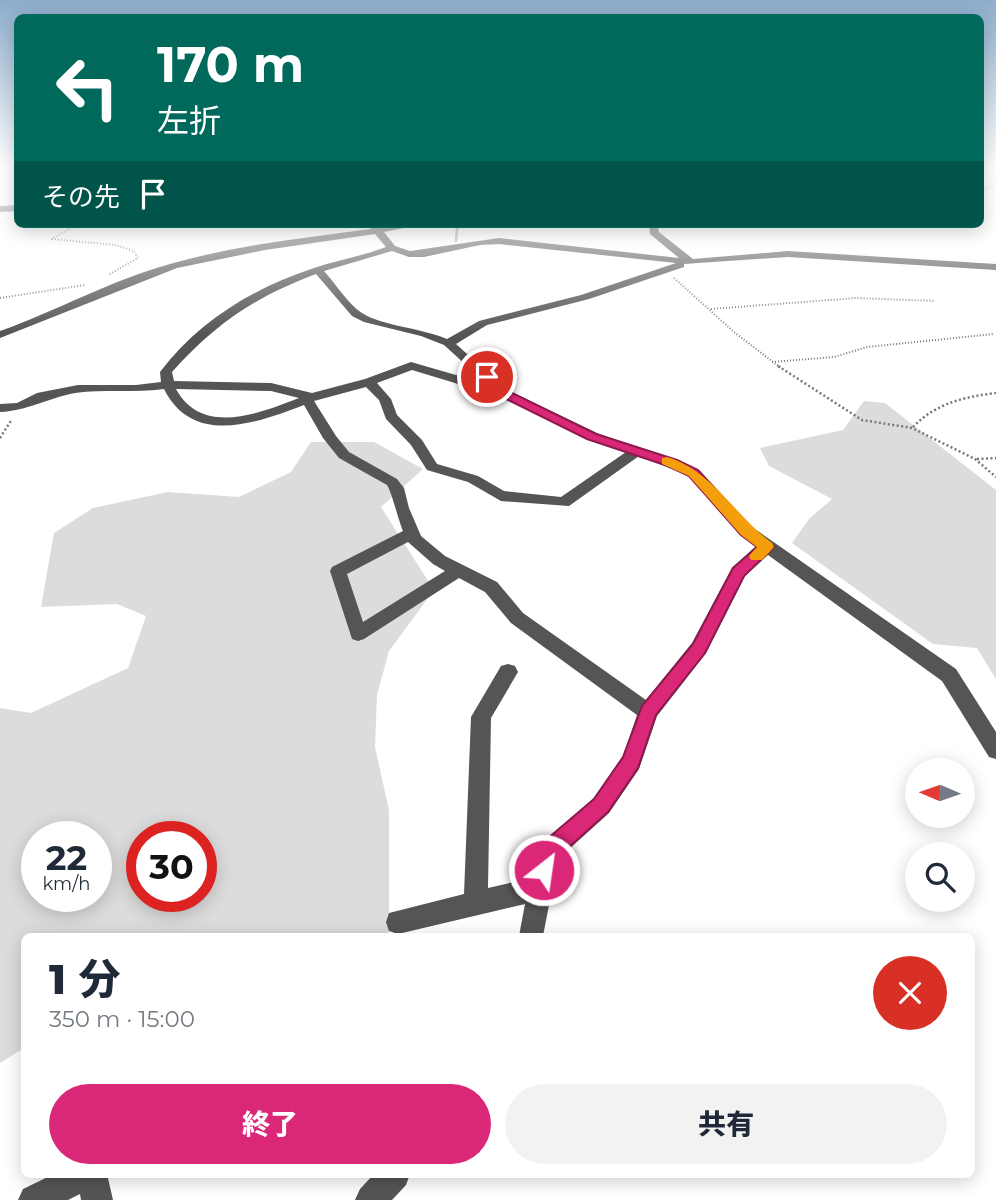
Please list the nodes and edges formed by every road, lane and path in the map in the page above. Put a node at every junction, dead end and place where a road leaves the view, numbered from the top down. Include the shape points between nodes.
1 (71, 228) edge
2 (375, 228) edge
3 (652, 228) edge
4 (392, 248) junction
5 (691, 262) junction
6 (996, 267) edge
7 (664, 269) junction
8 (318, 270) junction
9 (105, 277) dead end
10 (94, 283) dead end
11 (0, 298) edge
12 (935, 300) dead end
13 (709, 309) junction
14 (994, 334) dead end
15 (0, 335) edge
16 (448, 343) junction
17 (772, 362) junction
18 (369, 382) junction
19 (167, 385) junction
20 (996, 393) edge
21 (506, 394) junction
22 (309, 398) junction
23 (19, 407) junction
24 (0, 408) edge
25 (912, 428) junction
26 (0, 438) edge
27 (637, 451) junction
28 (996, 458) edge
29 (975, 459) junction
30 (996, 477) edge
31 (411, 533) junction
32 (766, 547) junction
33 (459, 570) junction
34 (508, 672) dead end
35 (648, 712) junction
36 (996, 750) edge
37 (541, 888) junction
38 (476, 902) junction
39 (398, 922) dead end
40 (532, 933) edge
41 (81, 1178) edge
42 (91, 1178) edge
43 (391, 1178) edge
44 (34, 1200) edge
45 (97, 1200) edge
46 (371, 1200) edge

1 - 9 path via 52,239 134,251 138,258
2 - 4 street
2 - 15 street via 175,265
3 - 5 street
4 - 5 street via 424,254 480,242 534,243
4 - 8 street via 362,261
5 - 6 street via 788,254
5 - 7 street
7 - 13 path
7 - 16 street via 585,297 483,323
8 - 16 street via 356,314
8 - 19 street via 233,307 166,372
10 - 11 path
12 - 13 path via 856,298
13 - 17 path
14 - 17 path
16 - 21 street
17 - 25 path via 862,420
18 - 21 street via 411,366
18 - 22 street
18 - 27 street via 432,467 473,479 500,496 564,502
19 - 22 street via 271,387
19 - 22 street via 182,410 217,422 258,417
19 - 23 street via 78,389 42,396
20 - 25 path via 956,400 921,418
21 - 27 street via 592,436
22 - 31 street via 344,455 399,491
23 - 24 street
23 - 26 path
25 - 29 path
27 - 32 street via 694,473
28 - 29 path
29 - 30 path
31 - 33 street via 439,560
31 - 33 street via 338,572 358,634
32 - 35 street via 738,572 699,648
32 - 36 street via 949,675
33 - 35 street via 491,587 517,618
34 - 38 street via 481,717
35 - 37 street via 632,762 601,806 548,853
37 - 38 street
37 - 40 street
38 - 39 street
41 - 44 street
42 - 45 street
43 - 46 street

